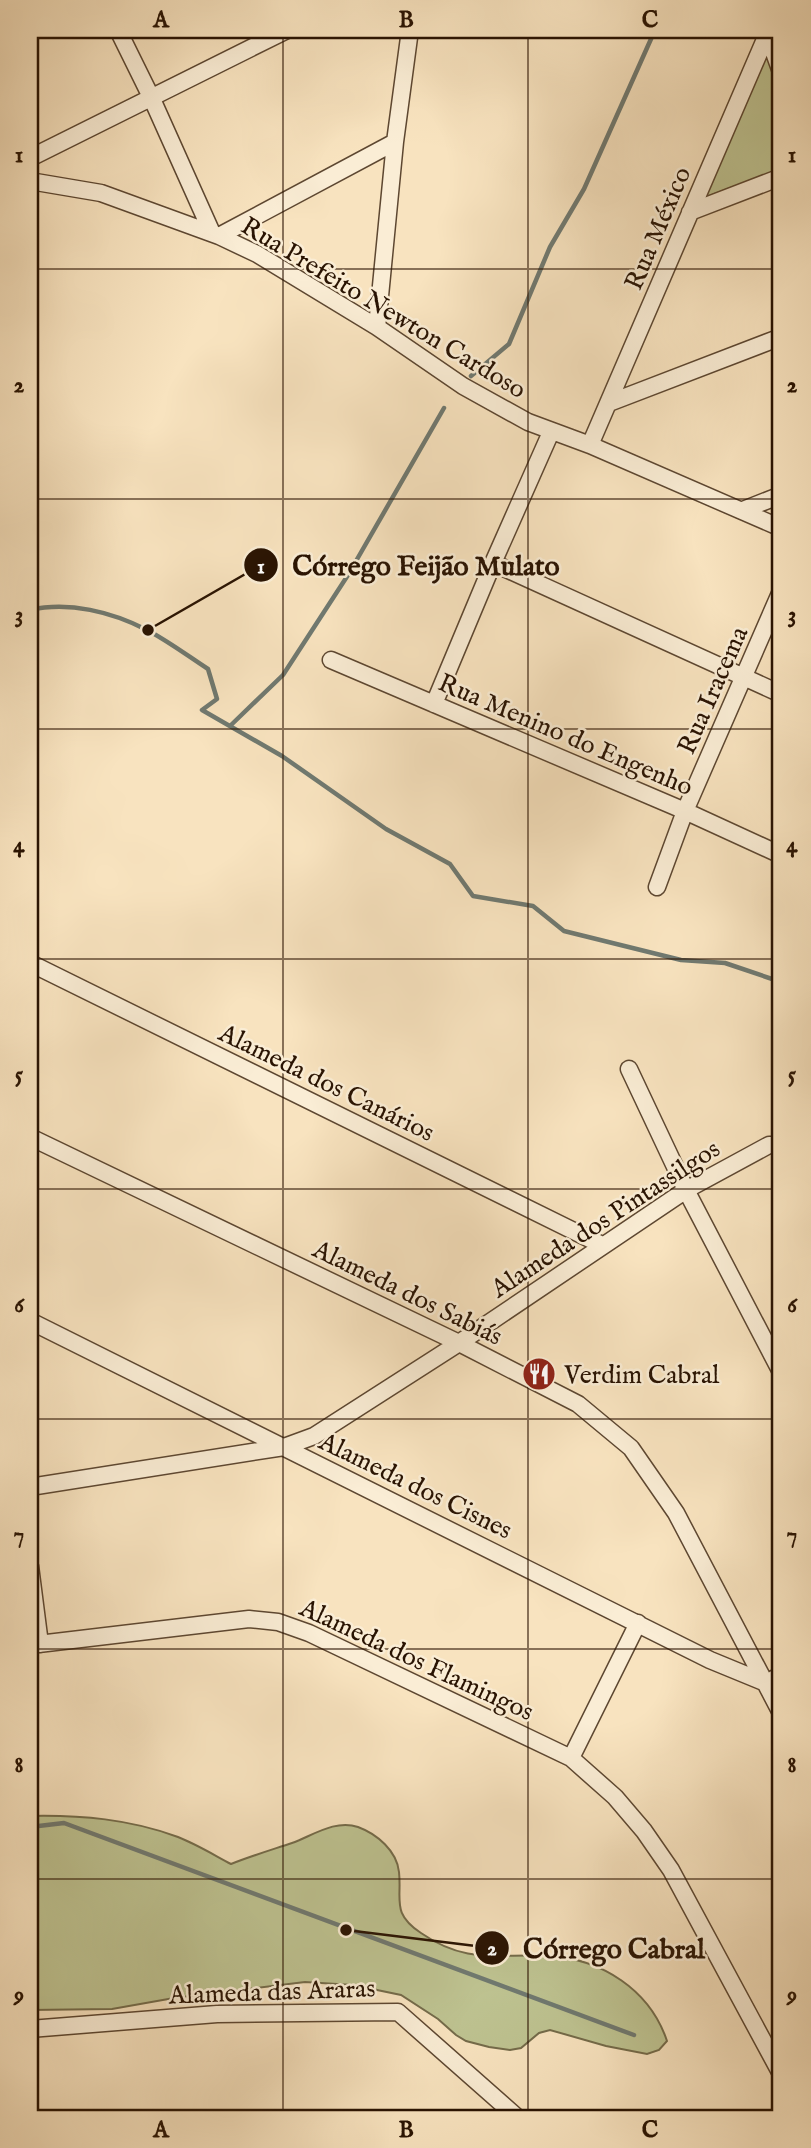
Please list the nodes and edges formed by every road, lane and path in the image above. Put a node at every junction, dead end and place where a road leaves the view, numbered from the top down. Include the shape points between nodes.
1 (118, 30) edge
2 (287, 30) edge
3 (410, 30) edge
4 (768, 32) edge
5 (781, 72) edge
6 (152, 99) junction
7 (394, 142) junction
8 (30, 158) edge
9 (781, 177) edge
10 (30, 180) edge
11 (690, 212) junction
12 (216, 234) junction
13 (377, 327) junction
14 (781, 337) edge
15 (609, 403) junction
16 (551, 432) junction
17 (590, 445) junction
18 (781, 495) edge
19 (743, 510) junction
20 (781, 528) edge
21 (493, 563) junction
22 (781, 591) edge
23 (331, 660) dead end
24 (745, 677) junction
25 (781, 694) edge
26 (435, 705) junction
27 (685, 811) junction
28 (781, 855) edge
29 (657, 887) dead end
30 (30, 963) edge
31 (629, 1069) dead end
32 (30, 1137) edge
33 (781, 1145) edge
34 (686, 1190) junction
35 (602, 1245) junction
36 (30, 1321) edge
37 (459, 1343) junction
38 (781, 1373) edge
39 (284, 1447) junction
40 (30, 1487) edge
41 (30, 1566) edge
42 (638, 1623) junction
43 (35, 1645) edge
44 (781, 1675) edge
45 (766, 1683) junction
46 (781, 1713) edge
47 (571, 1758) junction
48 (30, 2029) edge
49 (766, 2046) junction
50 (781, 2059) edge
51 (781, 2074) edge
52 (518, 2118) edge

1 - 6 street
2 - 6 street
3 - 7 street
4 - 5 street
4 - 11 street, Rua México
6 - 8 street
6 - 12 street
7 - 12 street
7 - 13 street
9 - 11 street
10 - 12 street, Rua Prefeito Newton Cardoso via 101,193
11 - 15 street, Rua México
12 - 13 street, Rua Prefeito Newton Cardoso
13 - 16 street, Rua Prefeito Newton Cardoso via 463,386
14 - 15 street
15 - 17 street, Rua México
16 - 17 street, Rua Prefeito Newton Cardoso
16 - 21 street
17 - 19 street, Rua Prefeito Newton Cardoso
18 - 19 street
19 - 20 street, Rua Prefeito Newton Cardoso
21 - 24 street
21 - 26 street
22 - 24 street, Rua Iracema
23 - 26 street, Rua Menino do Engenho
24 - 25 street
24 - 27 street, Rua Iracema
26 - 27 street, Rua Menino do Engenho
27 - 28 street, Rua Menino do Engenho
27 - 29 street, Rua Iracema
30 - 35 street, Alameda dos Canários
31 - 34 street
32 - 37 street, Alameda dos Sabiás
33 - 34 street, Alameda dos Pintassilgos via 769,1145
34 - 35 street, Alameda dos Pintassilgos
34 - 38 street
35 - 37 street, Alameda dos Pintassilgos
36 - 39 street, Alameda dos Cisnes
37 - 39 street, Alameda dos Pintassilgos via 314,1436
37 - 45 street, Alameda dos Sabiás via 578,1404 631,1448 676,1513
39 - 40 street, Alameda dos Pintassilgos
39 - 42 street, Alameda dos Cisnes
41 - 43 street
42 - 45 street, Alameda dos Cisnes
42 - 47 street
43 - 47 street, Alameda dos Flamingos via 249,1619 278,1622
44 - 45 street
45 - 46 street, Alameda dos Sabiás
47 - 49 street, Alameda dos Flamingos via 615,1797 671,1870
48 - 52 street, Alameda das Araras via 217,2014 398,2012
49 - 50 street
49 - 51 street, Alameda dos Flamingos

